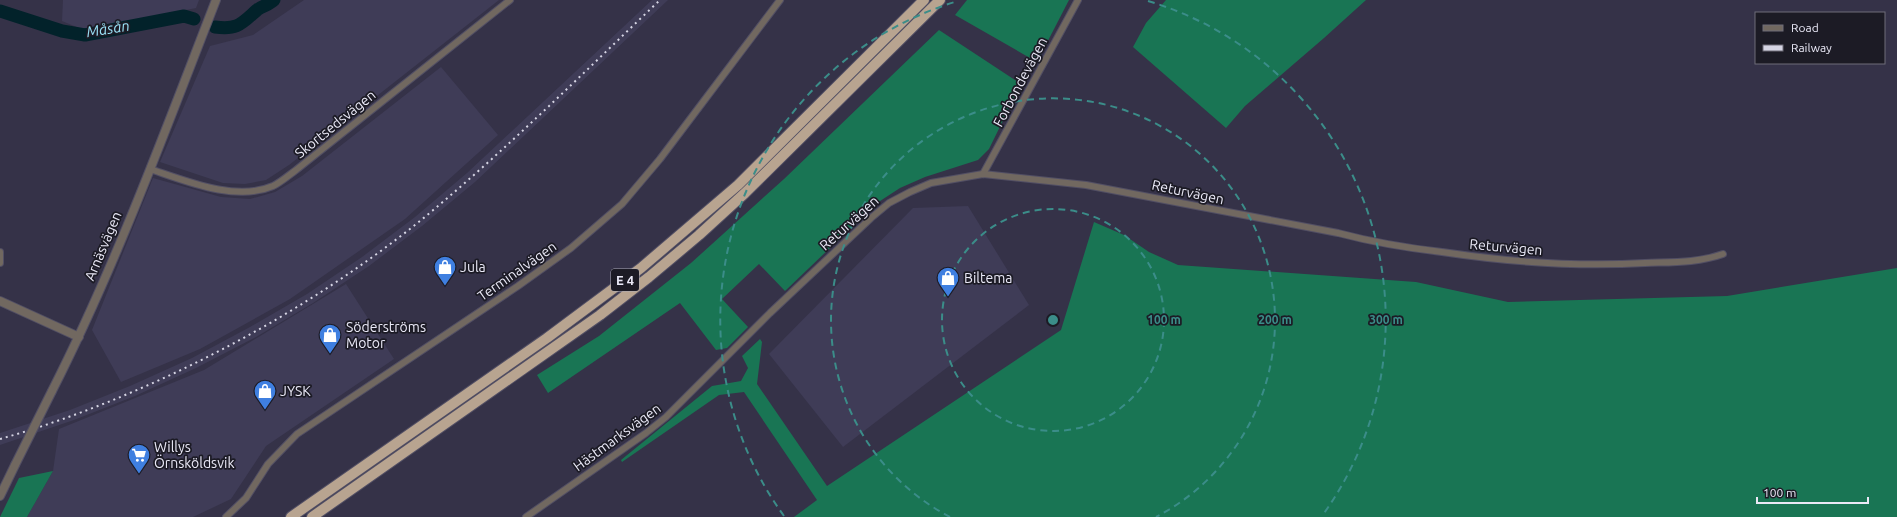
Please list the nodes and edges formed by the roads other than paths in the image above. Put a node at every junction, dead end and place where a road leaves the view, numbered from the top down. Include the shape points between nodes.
1 (216, 0) edge
2 (510, 0) edge
3 (780, 0) edge
4 (924, 0) edge
5 (940, 0) edge
6 (1078, 0) edge
7 (150, 169) junction
8 (983, 174) junction
9 (0, 252) edge
10 (1723, 254) dead end
11 (0, 263) edge
12 (0, 301) edge
13 (80, 337) junction
14 (717, 368) joint
15 (0, 496) edge
16 (226, 517) edge
17 (291, 517) edge
18 (312, 517) edge
19 (526, 517) edge

1 - 7 street, Arnäsvägen
2 - 7 street, Skortsedsvägen via 273,186 248,191 225,190 188,182
3 - 16 street, Terminalvägen via 702,106 622,204 571,248 518,286 297,434 268,464 246,498
4 - 17 highway, E 4 via 738,184 641,268 592,307
5 - 18 highway, E 4 via 745,193 649,277 600,315
6 - 8 street, Forbondevägen
7 - 13 street, Arnäsvägen
8 - 10 street, Returvägen via 1086,185 1361,239 1495,260 1616,265 1687,261
8 - 14 street, Returvägen via 931,184 889,203 770,314
9 - 11 street
12 - 13 street
13 - 15 street, Arnäsvägen, bridge
14 - 19 street, Hästmarksvägen via 646,433

